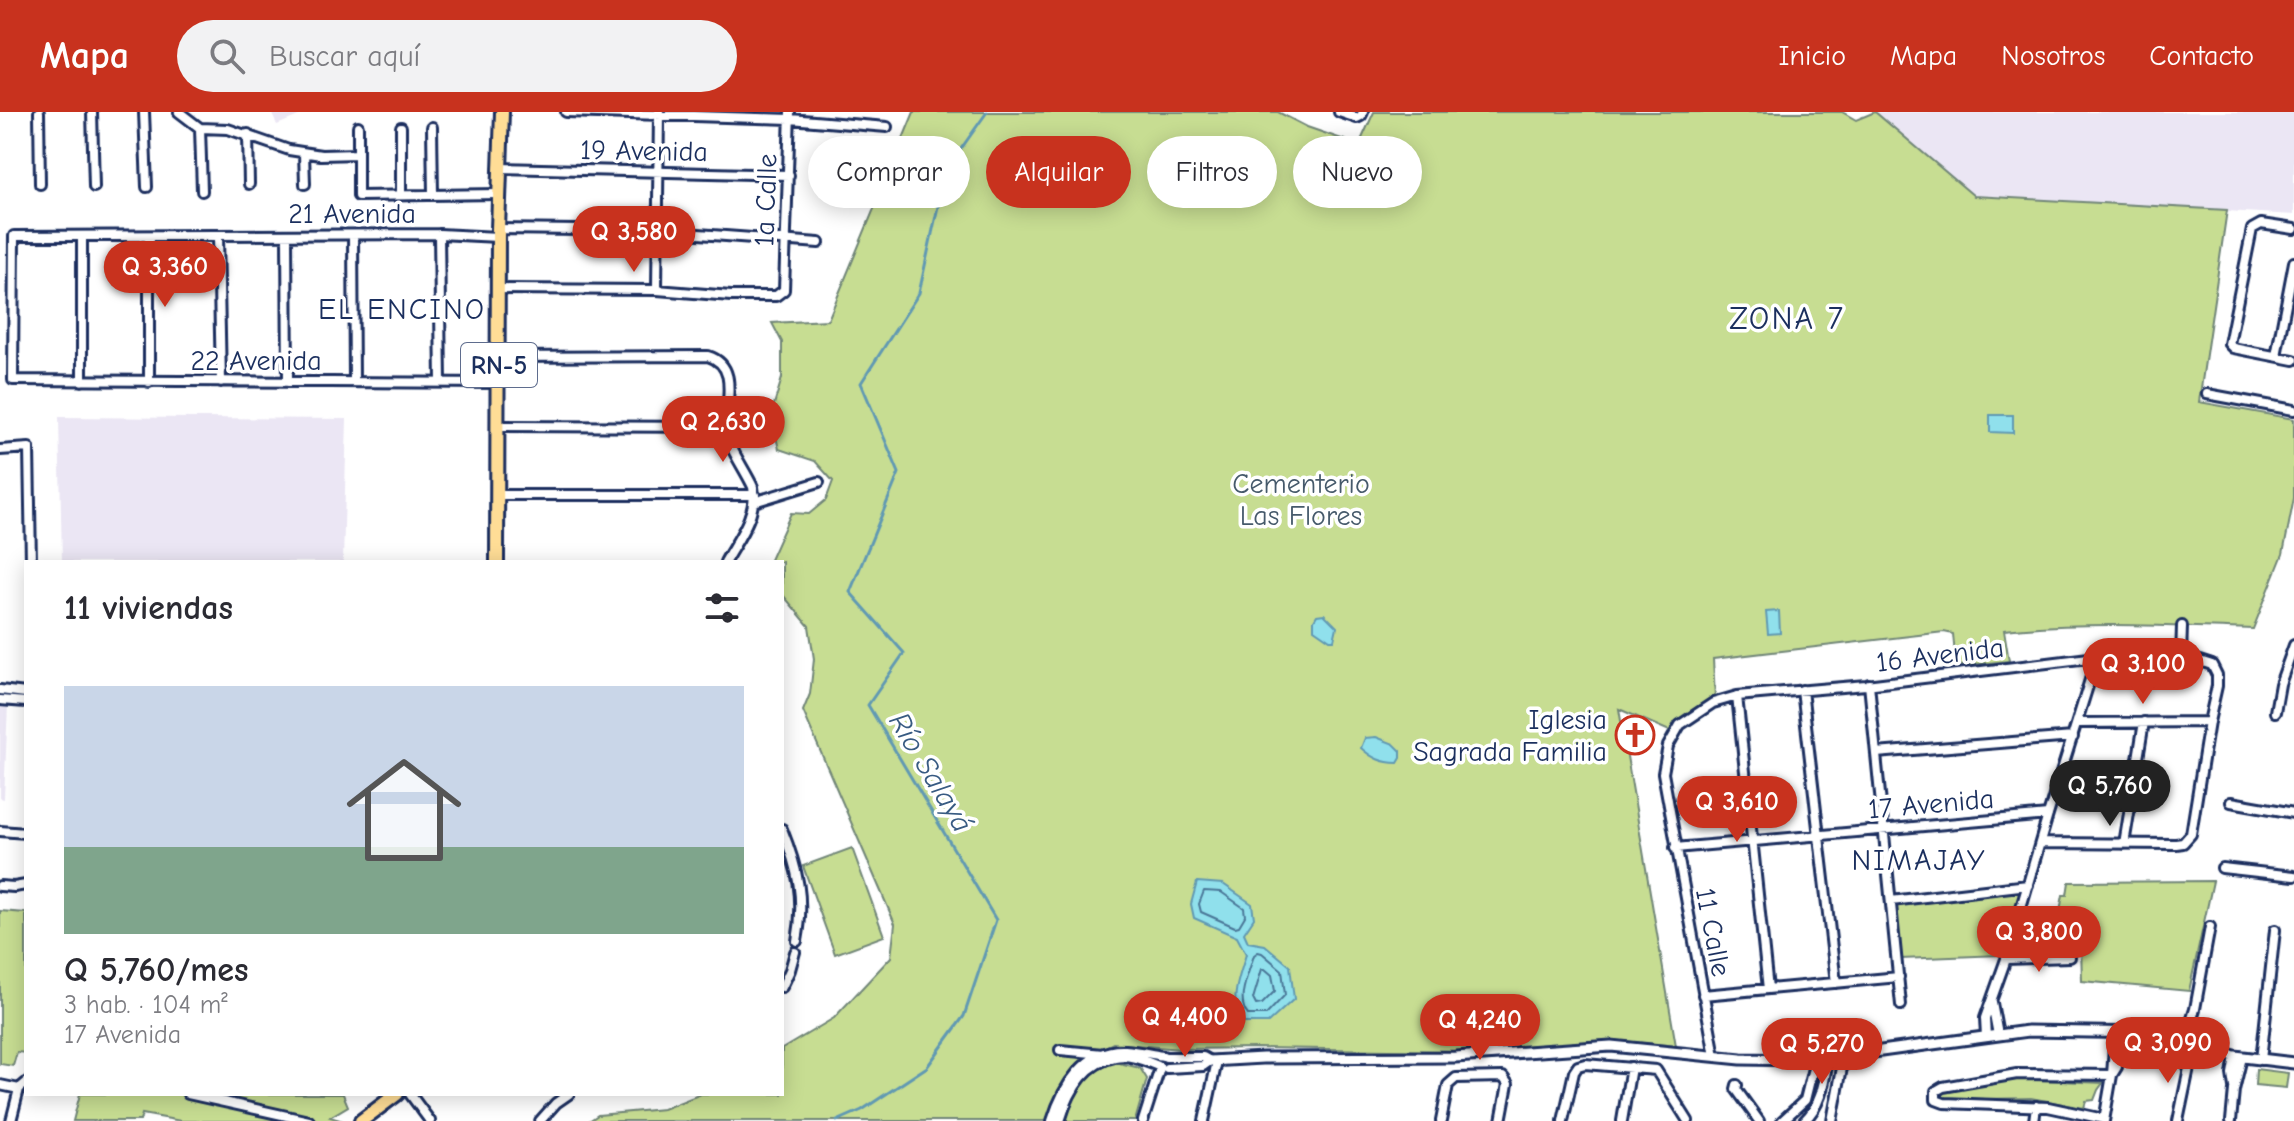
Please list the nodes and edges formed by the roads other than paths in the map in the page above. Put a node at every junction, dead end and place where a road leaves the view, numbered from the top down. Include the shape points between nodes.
1 (39, 112) edge
2 (92, 112) edge
3 (144, 112) edge
4 (179, 112) edge
5 (502, 112) edge
6 (566, 112) edge
7 (1339, 112) edge
8 (1363, 112) edge
9 (659, 113) edge
10 (790, 116) edge
11 (358, 126) dead end
12 (401, 127) dead end
13 (432, 127) dead end
14 (887, 127) dead end
15 (200, 128) junction
16 (248, 134) junction
17 (304, 153) junction
18 (358, 154) junction
19 (499, 168) junction
20 (658, 173) junction
21 (789, 175) junction
22 (40, 184) dead end
23 (249, 184) dead end
24 (305, 184) dead end
25 (94, 187) dead end
26 (147, 187) dead end
27 (202, 191) dead end
28 (499, 194) junction
29 (401, 195) junction
30 (433, 195) junction
31 (2294, 229) edge
32 (658, 231) junction
33 (498, 233) junction
34 (439, 234) junction
35 (353, 235) junction
36 (82, 236) junction
37 (149, 236) junction
38 (218, 236) junction
39 (287, 236) junction
40 (785, 241) junction
41 (819, 243) dead end
42 (2294, 262) edge
43 (497, 289) junction
44 (657, 290) junction
45 (2276, 356) junction
46 (499, 357) junction
47 (2294, 360) edge
48 (13, 380) joint
49 (82, 381) junction
50 (354, 381) junction
51 (149, 382) junction
52 (221, 382) junction
53 (288, 382) junction
54 (441, 382) junction
55 (498, 383) junction
56 (2207, 394) dead end
57 (2294, 410) edge
58 (498, 426) junction
59 (726, 427) junction
60 (0, 450) edge
61 (819, 482) dead end
62 (497, 495) junction
63 (754, 498) junction
64 (31, 560) edge
65 (497, 560) edge
66 (726, 560) edge
67 (2182, 626) dead end
68 (2294, 645) edge
69 (2097, 657) junction
70 (2181, 658) junction
71 (1869, 684) junction
72 (0, 690) edge
73 (1802, 690) junction
74 (24, 693) edge
75 (1737, 696) junction
76 (0, 700) edge
77 (24, 702) edge
78 (2275, 712) dead end
79 (2144, 722) junction
80 (2209, 722) junction
81 (2077, 723) junction
82 (1680, 725) joint
83 (2073, 737) junction
84 (1876, 753) junction
85 (2231, 802) dead end
86 (2294, 813) edge
87 (2048, 815) junction
88 (1884, 829) junction
89 (0, 831) edge
90 (24, 833) edge
91 (1819, 835) junction
92 (1753, 841) junction
93 (2041, 843) junction
94 (2124, 844) junction
95 (1675, 848) junction
96 (786, 849) edge
97 (2222, 868) dead end
98 (2294, 876) edge
99 (24, 885) edge
100 (2028, 885) junction
101 (0, 886) edge
102 (1891, 901) junction
103 (2210, 927) dead end
104 (2275, 930) dead end
105 (797, 941) dead end
106 (795, 952) dead end
107 (2070, 957) dead end
108 (2006, 959) junction
109 (1899, 977) junction
110 (784, 983) edge
111 (1836, 983) junction
112 (1768, 989) junction
113 (1703, 995) junction
114 (1991, 1002) junction
115 (1901, 1005) dead end
116 (2119, 1032) junction
117 (1998, 1035) junction
118 (1986, 1037) junction
119 (2189, 1042) junction
120 (1060, 1050) dead end
121 (1104, 1054) junction
122 (1715, 1056) junction
123 (2239, 1056) junction
124 (1165, 1057) junction
125 (1844, 1057) junction
126 (1828, 1059) junction
127 (1815, 1060) junction
128 (2261, 1060) junction
129 (1213, 1061) junction
130 (2294, 1063) edge
131 (1162, 1067) junction
132 (1631, 1067) junction
133 (2112, 1075) junction
134 (0, 1085) edge
135 (1737, 1085) dead end
136 (22, 1086) edge
137 (1807, 1094) junction
138 (197, 1096) edge
139 (394, 1096) edge
140 (411, 1096) edge
141 (566, 1096) edge
142 (1820, 1098) junction
143 (2036, 1106) junction
144 (2104, 1120) edge
145 (11, 1121) edge
146 (309, 1121) edge
147 (361, 1121) edge
148 (430, 1121) edge
149 (540, 1121) edge
150 (1052, 1121) edge
151 (1060, 1121) edge
152 (1143, 1121) edge
153 (1204, 1121) edge
154 (1441, 1121) edge
155 (1501, 1121) edge
156 (1563, 1121) edge
157 (1622, 1121) edge
158 (1688, 1121) edge
159 (1759, 1121) edge
160 (1782, 1121) edge
161 (1804, 1121) edge
162 (1832, 1121) edge
163 (2034, 1121) edge
164 (2178, 1121) edge
165 (2231, 1121) edge

1 - 22 street
2 - 25 street
3 - 26 street
4 - 15 street
5 - 19 main road, RN-5
6 - 9 street
7 - 8 street via 1357,118
9 - 10 street
9 - 20 street
10 - 14 street
10 - 21 street, 1a Calle
11 - 18 street
12 - 29 street
13 - 30 street
15 - 16 street
15 - 27 street
16 - 17 street
16 - 23 street
17 - 18 street
17 - 24 street
18 - 29 street via 358,196
19 - 20 street, 19 Avenida
19 - 28 main road, RN-5
20 - 21 street, 19 Avenida
20 - 32 street
21 - 40 street, 1a Calle
28 - 30 street
28 - 33 main road, RN-5
29 - 30 street
31 - 45 street via 2261,224 2252,229 2229,344
32 - 33 street, 21 Avenida
32 - 40 street, 21 Avenida
32 - 44 street
33 - 34 street, 21 Avenida
33 - 43 main road, RN-5
34 - 35 street, 21 Avenida
34 - 54 street
35 - 39 street, 21 Avenida
35 - 50 street
36 - 37 street, 21 Avenida
36 - 48 street, 21 Avenida via 14,236
36 - 49 street
37 - 38 street, 21 Avenida
37 - 51 street
38 - 39 street, 21 Avenida
38 - 52 street
39 - 53 street
40 - 41 street, 21 Avenida
40 - 44 street, 1a Calle via 784,290 776,296
42 - 45 street
43 - 44 street
43 - 46 main road, RN-5
45 - 47 street
46 - 55 main road, RN-5
46 - 59 street via 716,358 729,380
48 - 49 street, 22 Avenida
49 - 51 street, 22 Avenida
50 - 53 street, 22 Avenida
50 - 54 street, 22 Avenida
51 - 52 street, 22 Avenida
52 - 53 street, 22 Avenida
54 - 55 street, 22 Avenida
55 - 58 main road, RN-5
56 - 57 street
58 - 59 street
58 - 62 main road, RN-5
59 - 63 street
60 - 64 street via 29,448
61 - 63 street
62 - 63 street
62 - 65 main road, RN-5
63 - 66 street
67 - 70 street
68 - 78 street
69 - 70 street, 16 Avenida
69 - 71 street, 16 Avenida
69 - 81 street
70 - 80 street, 16 Avenida via 2212,665 2217,675
71 - 73 street, 16 Avenida
71 - 84 street
72 - 74 street
73 - 75 street, 16 Avenida
73 - 91 street
75 - 82 street, 16 Avenida via 1713,703
75 - 92 street
76 - 77 street
79 - 80 street
79 - 81 street
79 - 94 street
80 - 94 street via 2191,834 2183,843
81 - 83 street
82 - 95 street, 11 Calle via 1668,746 1663,773
83 - 84 street
83 - 87 street
84 - 88 street
85 - 86 street
87 - 88 street, 17 Avenida
87 - 93 street
88 - 91 street, 17 Avenida
88 - 102 street
89 - 90 street
91 - 92 street, 17 Avenida
91 - 111 street
92 - 95 street, 17 Avenida
92 - 112 street
93 - 94 street
93 - 100 street
95 - 113 street, 11 Calle
96 - 105 street via 802,901
97 - 98 street
99 - 101 street
100 - 102 street
100 - 108 street
102 - 109 street
103 - 119 street
104 - 128 street
106 - 110 street
107 - 108 street
108 - 114 street
109 - 111 street
109 - 115 street
111 - 112 street
112 - 113 street
113 - 122 street, 11 Calle
114 - 117 street
114 - 118 street
116 - 117 street
116 - 119 street
116 - 133 street
117 - 118 street
118 - 125 street
119 - 123 street
119 - 164 street
120 - 121 street
121 - 124 street via 1124,1050
121 - 150 street via 1073,1077
122 - 127 street
122 - 129 street via 1611,1046 1455,1057
123 - 128 street
123 - 165 street
124 - 129 street
124 - 131 street via 1158,1060
125 - 126 street
125 - 162 street
126 - 127 street
126 - 142 street
127 - 137 street
128 - 130 street
129 - 131 street
129 - 153 street
131 - 151 street via 1125,1057 1097,1065 1071,1090
131 - 152 street
132 - 156 street via 1578,1066
132 - 157 street
132 - 158 street via 1656,1070
133 - 143 street via 2017,1074 1943,1087 1935,1095 1944,1103
133 - 144 street
134 - 136 street
135 - 159 street
136 - 145 street
137 - 142 street
137 - 160 street
138 - 146 street
139 - 147 main road
140 - 148 street
141 - 149 street
142 - 161 street
143 - 144 street
143 - 163 street
154 - 155 street via 1451,1080 1503,1077 1508,1084

